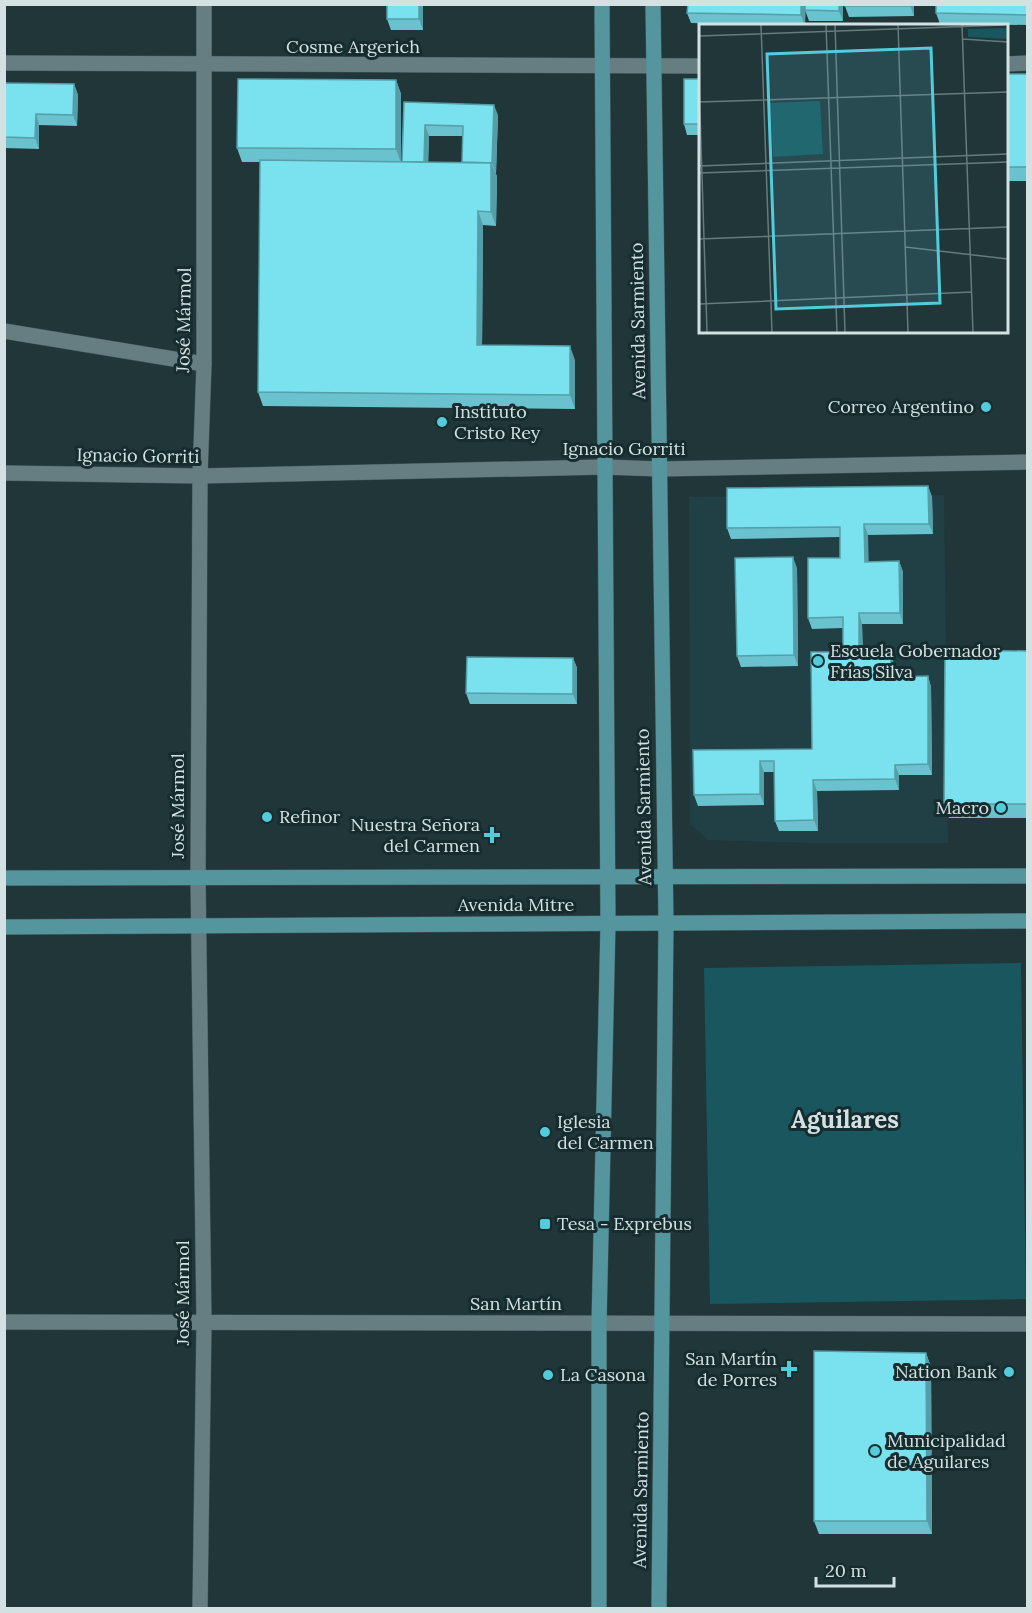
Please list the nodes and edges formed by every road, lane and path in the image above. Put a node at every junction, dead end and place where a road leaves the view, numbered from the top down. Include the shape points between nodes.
1 (204, 4) edge
2 (602, 4) edge
3 (653, 4) edge
4 (4, 63) edge
5 (1028, 63) edge
6 (1008, 64) edge
7 (205, 66) junction
8 (652, 66) junction
9 (699, 66) edge
10 (602, 68) junction
11 (4, 331) edge
12 (204, 364) junction
13 (1028, 462) edge
14 (604, 467) junction
15 (660, 469) junction
16 (4, 473) edge
17 (200, 476) junction
18 (663, 876) junction
19 (1028, 876) edge
20 (607, 877) junction
21 (4, 878) edge
22 (198, 878) junction
23 (1028, 921) edge
24 (666, 923) junction
25 (608, 924) junction
26 (199, 926) junction
27 (4, 927) edge
28 (4, 1322) edge
29 (204, 1323) junction
30 (599, 1323) junction
31 (663, 1324) junction
32 (1028, 1324) edge
33 (200, 1608) edge
34 (599, 1608) edge
35 (658, 1608) edge

1 - 7 street, José Mármol
2 - 10 main road, Avenida Sarmiento
3 - 8 main road, Avenida Sarmiento
4 - 7 street, Cosme Argerich
5 - 6 street
7 - 10 street, Cosme Argerich
7 - 12 street, José Mármol
8 - 9 street, Cosme Argerich
8 - 10 street, Cosme Argerich
8 - 15 main road, Avenida Sarmiento
10 - 14 main road, Avenida Sarmiento
11 - 12 street
12 - 17 street, José Mármol
13 - 15 street, Ignacio Gorriti
14 - 15 street, Ignacio Gorriti
14 - 17 street, Ignacio Gorriti
14 - 20 main road, Avenida Sarmiento
15 - 18 main road, Avenida Sarmiento
16 - 17 street, Ignacio Gorriti
17 - 22 street, José Mármol
18 - 19 main road, Avenida Mitre
18 - 20 main road, Avenida Mitre
18 - 24 main road, Avenida Sarmiento
20 - 22 main road, Avenida Mitre
20 - 25 main road, Avenida Sarmiento
21 - 22 main road, Avenida Mitre
22 - 26 street, José Mármol
23 - 24 main road, Avenida Mitre
24 - 25 main road, Avenida Mitre
24 - 31 main road, Avenida Sarmiento
25 - 26 main road, Avenida Mitre
25 - 30 main road, Avenida Sarmiento
26 - 27 main road, Avenida Mitre
26 - 29 street, José Mármol
28 - 29 street, San Martín
29 - 30 street, San Martín
29 - 33 street, José Mármol
30 - 31 street, San Martín
30 - 34 main road, Avenida Sarmiento
31 - 32 street, San Martín
31 - 35 main road, Avenida Sarmiento

